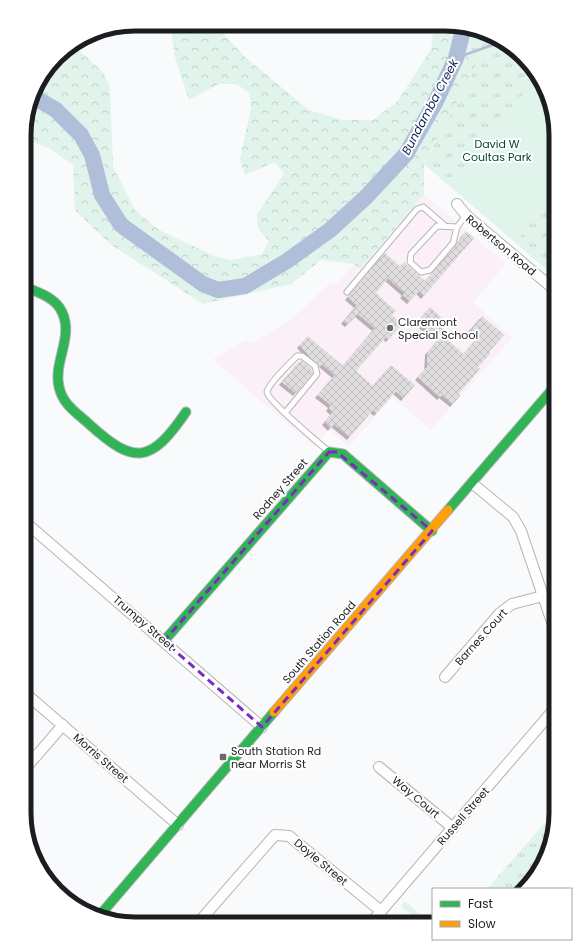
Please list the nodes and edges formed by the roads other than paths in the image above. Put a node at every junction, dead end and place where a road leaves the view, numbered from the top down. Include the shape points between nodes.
1 (457, 204) dead end
2 (466, 215) junction
3 (444, 225) junction
4 (457, 227) junction
5 (547, 283) edge
6 (31, 290) edge
7 (347, 292) dead end
8 (549, 393) edge
9 (186, 412) dead end
10 (285, 413) junction
11 (329, 452) junction
12 (472, 482) junction
13 (31, 527) edge
14 (432, 531) junction
15 (543, 596) junction
16 (549, 614) edge
17 (164, 641) junction
18 (445, 677) dead end
19 (31, 698) edge
20 (549, 715) edge
21 (63, 725) junction
22 (262, 727) junction
23 (31, 762) edge
24 (380, 767) dead end
25 (178, 825) junction
26 (453, 828) junction
27 (103, 911) edge
28 (381, 912) junction
29 (203, 917) edge
30 (376, 917) edge

1 - 2 street, Robertson Road
2 - 4 lane
2 - 5 street, Robertson Road
3 - 4 lane
3 - 4 lane via 436,226 412,254 410,262 418,270 430,270 453,243
3 - 7 lane via 423,207 417,209
6 - 9 main road via 57,305 66,322 58,377 60,394 65,404 110,444 120,451 132,454 153,451 175,430
8 - 12 main road, South Station Road
10 - 10 lane via 269,399 267,392 296,356 302,356 315,366 317,374
10 - 11 lane
11 - 14 main road via 343,454
11 - 17 main road, Rodney Street
12 - 14 main road, South Station Road
12 - 15 street via 513,517
13 - 17 street, Trumpy Street
14 - 22 main road, South Station Road
15 - 16 street
15 - 18 street, Barnes Court via 512,604 500,613
17 - 22 street, Trumpy Street
19 - 21 street, Morris Street
20 - 26 street, Russell Street
21 - 23 street
21 - 25 street, Morris Street
22 - 25 main road, South Station Road
24 - 26 street, Way Court
25 - 27 main road, South Station Road
26 - 28 street, Russell Street
28 - 29 street, Doyle Street via 289,836 275,835
28 - 30 street, Russell Street

